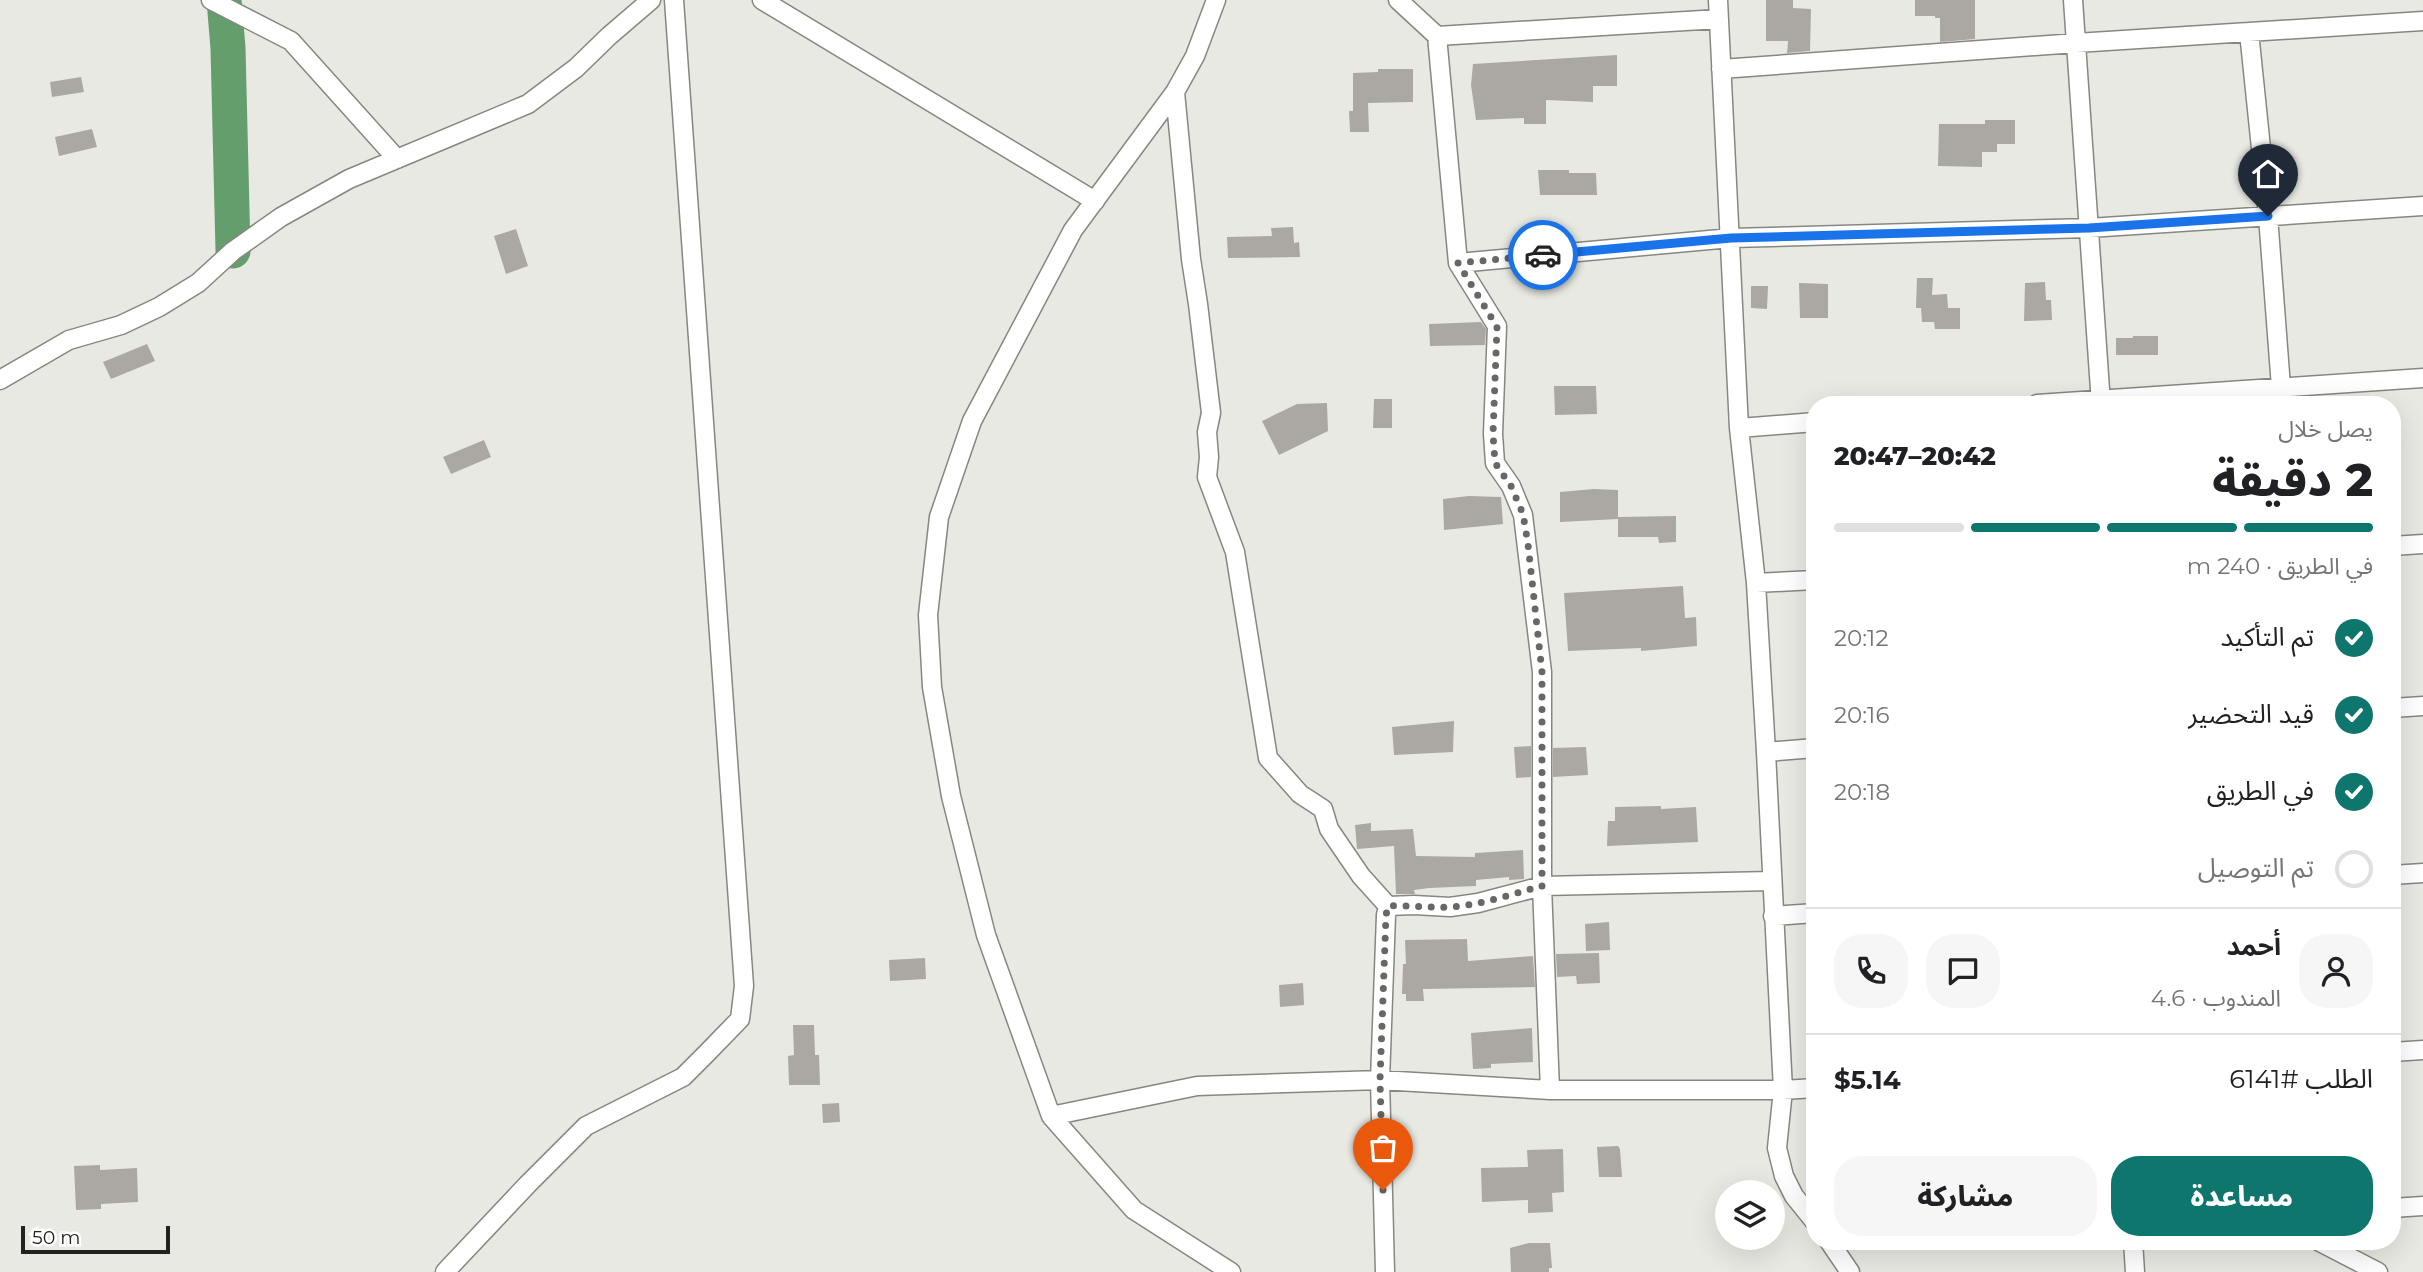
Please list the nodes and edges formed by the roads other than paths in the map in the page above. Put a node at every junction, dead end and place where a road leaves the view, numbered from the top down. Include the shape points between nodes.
1 (211, 0) edge
2 (652, 0) edge
3 (674, 0) edge
4 (762, 0) edge
5 (1216, 0) edge
6 (1398, 0) edge
7 (1718, 0) edge
8 (2073, 0) edge
9 (1719, 19) junction
10 (2423, 21) edge
11 (2249, 32) junction
12 (1437, 36) junction
13 (2076, 43) junction
14 (1721, 69) junction
15 (1175, 92) junction
16 (397, 159) junction
17 (1095, 201) junction
18 (2423, 206) edge
19 (2268, 216) junction
20 (2089, 228) junction
21 (1731, 238) junction
22 (1458, 263) junction
23 (2423, 378) edge
24 (0, 380) edge
25 (2281, 387) junction
26 (2101, 396) edge
27 (2173, 396) edge
28 (1806, 423) edge
29 (1739, 428) junction
30 (2423, 544) edge
31 (2401, 545) edge
32 (1806, 580) edge
33 (1756, 583) junction
34 (2423, 706) edge
35 (2401, 707) edge
36 (1806, 749) edge
37 (1766, 752) junction
38 (2423, 873) edge
39 (2401, 875) edge
40 (1772, 881) junction
41 (1542, 886) junction
42 (1388, 906) junction
43 (1806, 914) edge
44 (1773, 916) junction
45 (2423, 1050) edge
46 (2401, 1051) edge
47 (1380, 1080) junction
48 (1806, 1089) edge
49 (1550, 1090) junction
50 (1783, 1090) junction
51 (1052, 1116) junction
52 (2423, 1206) edge
53 (2401, 1207) edge
54 (1806, 1211) edge
55 (1835, 1250) edge
56 (2134, 1250) edge
57 (2335, 1250) edge
58 (445, 1272) edge
59 (1231, 1272) edge
60 (1385, 1272) edge
61 (1850, 1272) edge
62 (2135, 1272) edge
63 (2378, 1272) edge

1 - 16 street via 291,41
2 - 16 street via 528,104
3 - 58 street via 744,986 740,1019 683,1077 586,1126
4 - 17 street
5 - 15 street via 1195,56
6 - 12 street
7 - 9 street
8 - 13 street
9 - 12 street
9 - 14 street
10 - 11 street
11 - 13 street
11 - 19 street
12 - 22 street
13 - 14 street
13 - 20 street
14 - 21 street
15 - 17 street
15 - 42 street via 1211,413 1206,477 1235,552 1268,758 1300,794 1323,809 1329,829
16 - 24 street via 349,179 281,217 198,283 159,307 69,340
17 - 51 street via 1073,230 972,421 939,517 928,615 932,687 951,796 986,935
18 - 19 street
19 - 20 street
19 - 25 street
20 - 21 street
20 - 26 street
21 - 22 street
21 - 29 street
22 - 41 street via 1497,327 1495,463 1523,514 1528,544 1542,672
23 - 25 street
25 - 27 street
28 - 29 street
29 - 33 street
30 - 31 street
32 - 33 street
33 - 37 street
34 - 35 street
36 - 37 street
37 - 40 street
38 - 39 street
40 - 41 street
40 - 44 street
41 - 42 street via 1478,903
41 - 49 street
42 - 47 street
43 - 44 street
44 - 50 street
45 - 46 street
47 - 49 street
47 - 51 street via 1196,1086
47 - 60 street
48 - 50 street
49 - 50 street
50 - 54 street via 1777,1148 1784,1176
51 - 59 street via 1135,1210
52 - 53 street
55 - 61 street
56 - 62 street
57 - 63 street

